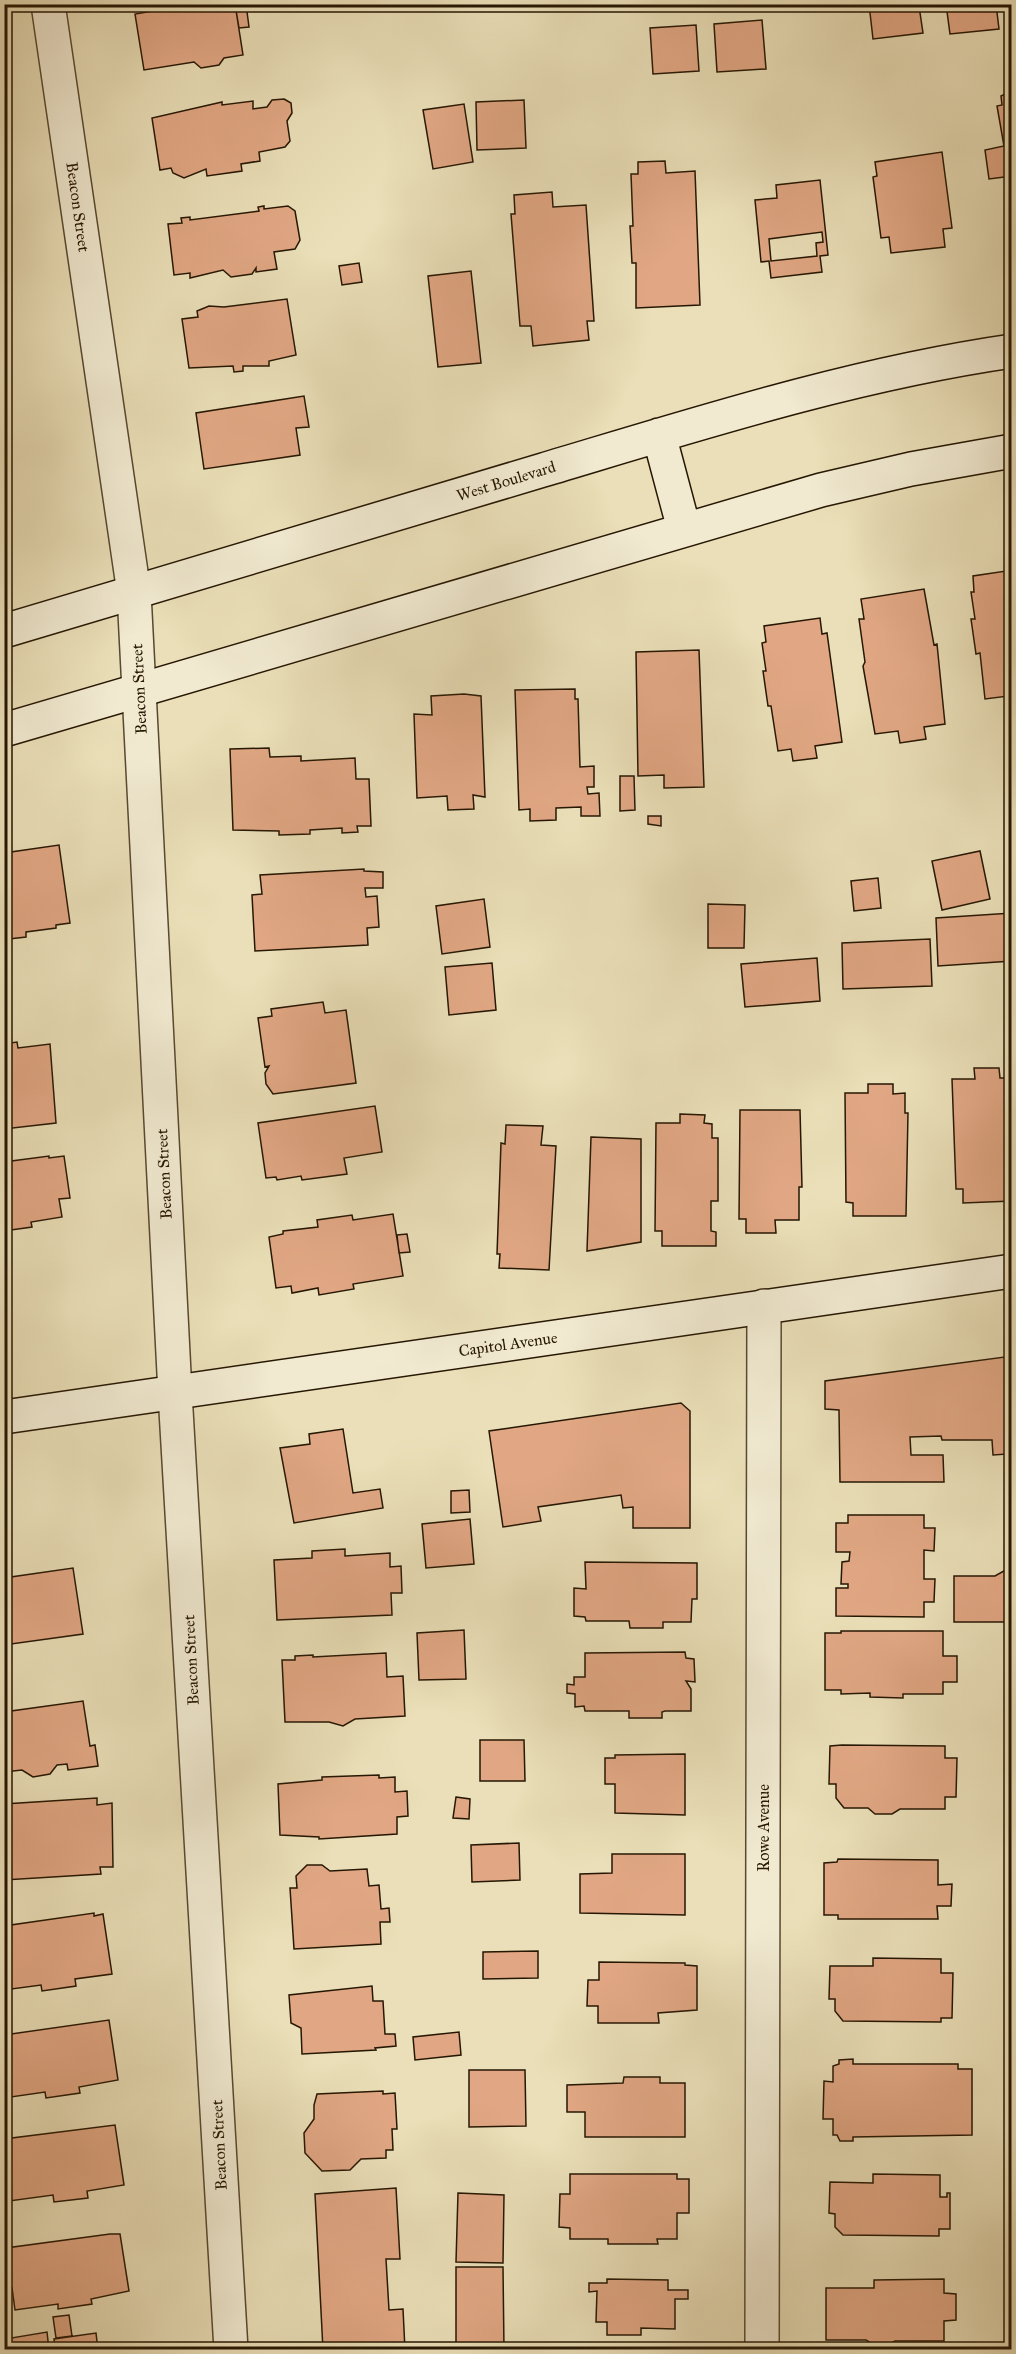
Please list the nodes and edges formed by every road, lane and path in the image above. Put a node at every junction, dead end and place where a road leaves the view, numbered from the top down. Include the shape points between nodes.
1 (48, 4) edge
2 (1011, 351) edge
3 (659, 435) junction
4 (1011, 451) edge
5 (684, 529) junction
6 (134, 593) junction
7 (4, 631) edge
8 (139, 692) junction
9 (4, 730) edge
10 (1011, 1271) edge
11 (765, 1306) junction
12 (175, 1393) junction
13 (4, 1417) edge
14 (231, 2349) edge
15 (762, 2349) edge

1 - 6 street, Beacon Street
2 - 3 street, West Boulevard via 832,388
3 - 5 street
3 - 6 street, West Boulevard
4 - 5 street via 832,487
5 - 8 street
6 - 7 street, West Boulevard
6 - 8 street, Beacon Street
8 - 9 street
8 - 12 street, Beacon Street
10 - 11 street, Capitol Avenue
11 - 12 street, Capitol Avenue
11 - 15 street, Rowe Avenue
12 - 13 street, Capitol Avenue
12 - 14 street, Beacon Street

